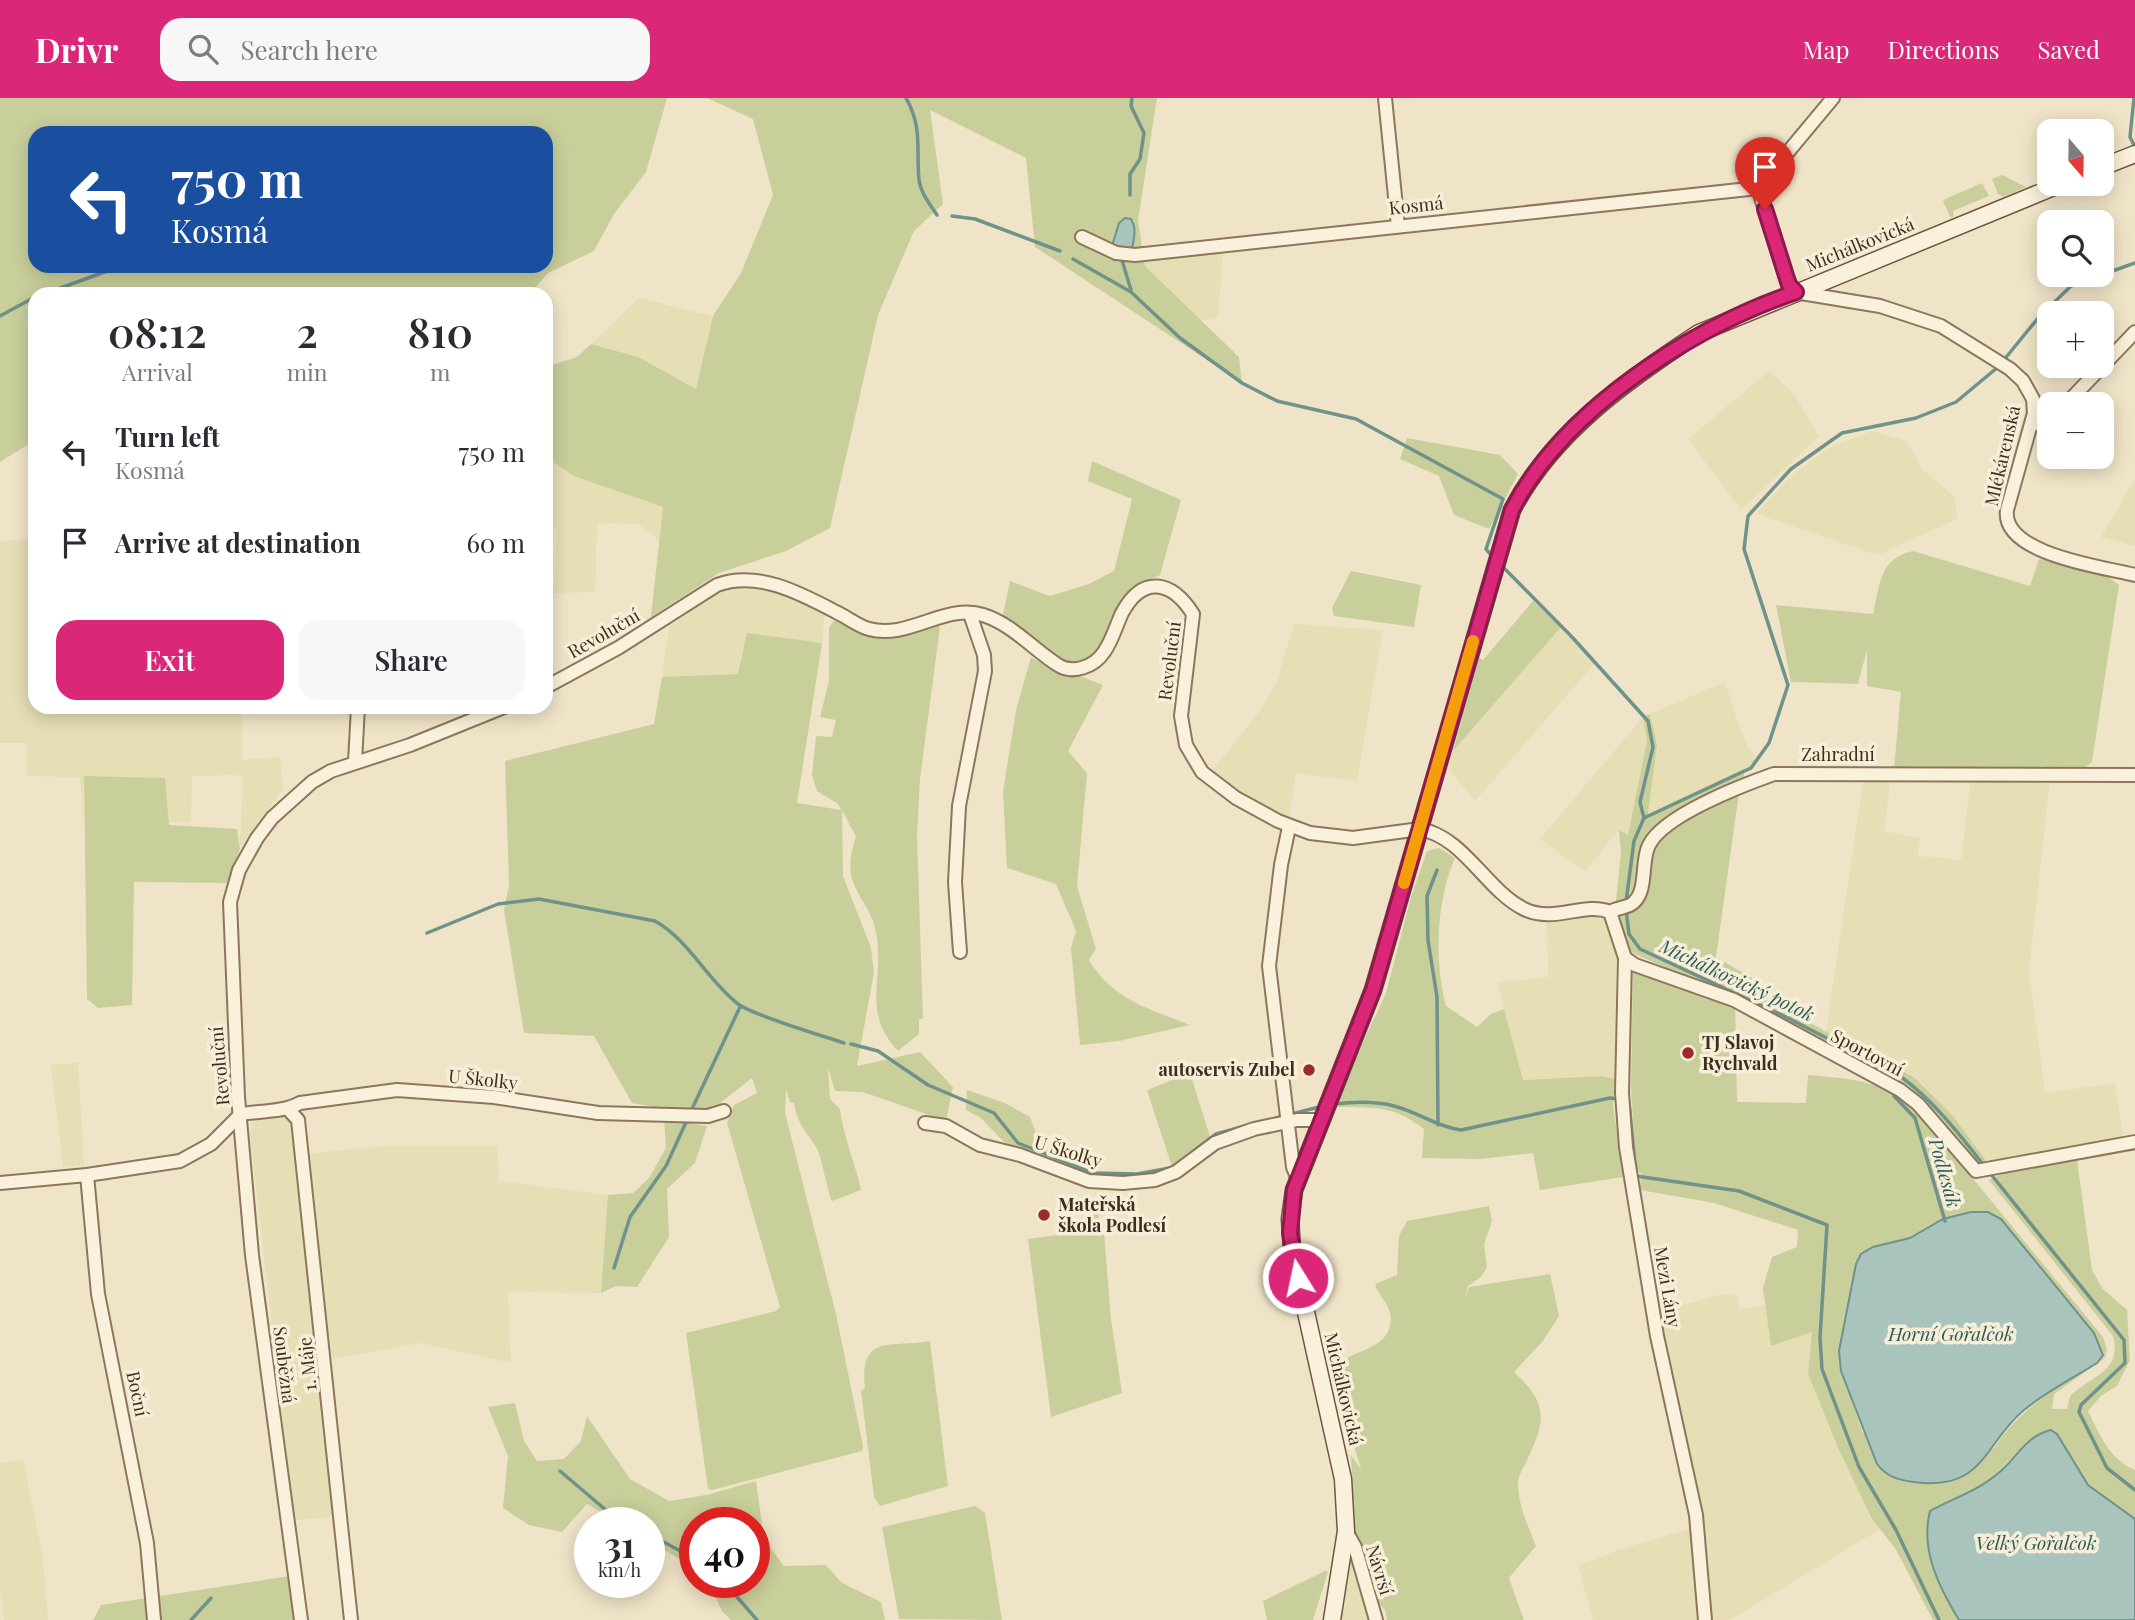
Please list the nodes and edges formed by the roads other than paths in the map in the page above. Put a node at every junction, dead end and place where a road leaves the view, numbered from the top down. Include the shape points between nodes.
1 (1385, 98) edge
2 (1833, 98) edge
3 (2134, 154) edge
4 (2114, 162) edge
5 (1758, 188) junction
6 (2037, 194) edge
7 (1398, 226) junction
8 (1082, 237) dead end
9 (1796, 292) junction
10 (2135, 332) edge
11 (2078, 392) edge
12 (2037, 423) edge
13 (2031, 426) junction
14 (2135, 575) edge
15 (970, 614) junction
16 (553, 683) edge
17 (358, 714) edge
18 (487, 714) edge
19 (355, 762) junction
20 (2135, 775) edge
21 (1289, 827) junction
22 (1420, 830) junction
23 (1619, 908) junction
24 (960, 952) dead end
25 (1625, 958) junction
26 (288, 1109) junction
27 (724, 1111) dead end
28 (241, 1114) junction
29 (1319, 1120) junction
30 (925, 1123) dead end
31 (1287, 1123) junction
32 (2135, 1142) edge
33 (87, 1175) junction
34 (1297, 1177) junction
35 (0, 1183) edge
36 (1346, 1531) junction
37 (154, 1620) edge
38 (301, 1620) edge
39 (351, 1620) edge
40 (1332, 1620) edge
41 (1376, 1620) edge
42 (1705, 1620) edge

1 - 7 street
2 - 5 street
3 - 4 street
5 - 7 street, Kosmá
5 - 9 street via 1785,275
6 - 9 street, Michálkovická
7 - 8 street, Kosmá via 1135,255 1116,253
9 - 13 street, Mlékárenská via 1880,306 1941,326 2010,369 2029,388
9 - 22 street, Michálkovická via 1699,333 1667,354 1575,426 1538,466 1512,510
10 - 11 street
12 - 13 street
13 - 14 street, Mlékárenská via 2007,510 2007,525 2035,549
15 - 16 street, Revoluční via 892,632 868,629 789,590 754,579 731,579
15 - 21 street, Revoluční via 993,620 1063,668 1073,670 1089,666 1105,652 1123,611 1144,589 1160,585 1174,590 1193,614 1182,686 1186,745 1202,772
15 - 24 street via 985,670 959,806 956,882
17 - 19 street
18 - 19 street, Revoluční
19 - 28 street, Revoluční via 312,782 288,802 257,838 239,870 229,923
20 - 23 street, Zahradní via 1774,774 1748,783 1657,834 1645,856 1640,892
21 - 22 street, Revoluční via 1353,838
21 - 31 street via 1269,965
22 - 23 street via 1458,850 1524,909 1548,916
22 - 29 street, Michálkovická via 1373,990
23 - 25 street
25 - 32 street, Sportovní via 1734,1000 1900,1090 1918,1104 1976,1171
25 - 42 street, Mezi Lány via 1622,1093 1626,1147 1657,1336 1696,1515
26 - 27 street, U Školky via 300,1102 397,1090 494,1097 598,1113 708,1116
26 - 28 street, U Školky
26 - 39 street, 1. Máje via 298,1120
28 - 33 street, Revoluční via 211,1144 180,1161
28 - 38 street, Souběžná via 252,1255
29 - 31 street, U Školky
29 - 34 street, Michálkovická
30 - 31 street, U Školky via 946,1126 979,1145 1089,1181 1123,1183 1155,1180 1176,1172 1215,1143
31 - 34 street
33 - 35 street, Revoluční
33 - 37 street, Boční via 98,1294 148,1543
34 - 36 street, Michálkovická via 1290,1219 1292,1249 1343,1479
36 - 40 street, Michálkovická
36 - 41 street, Návrší

